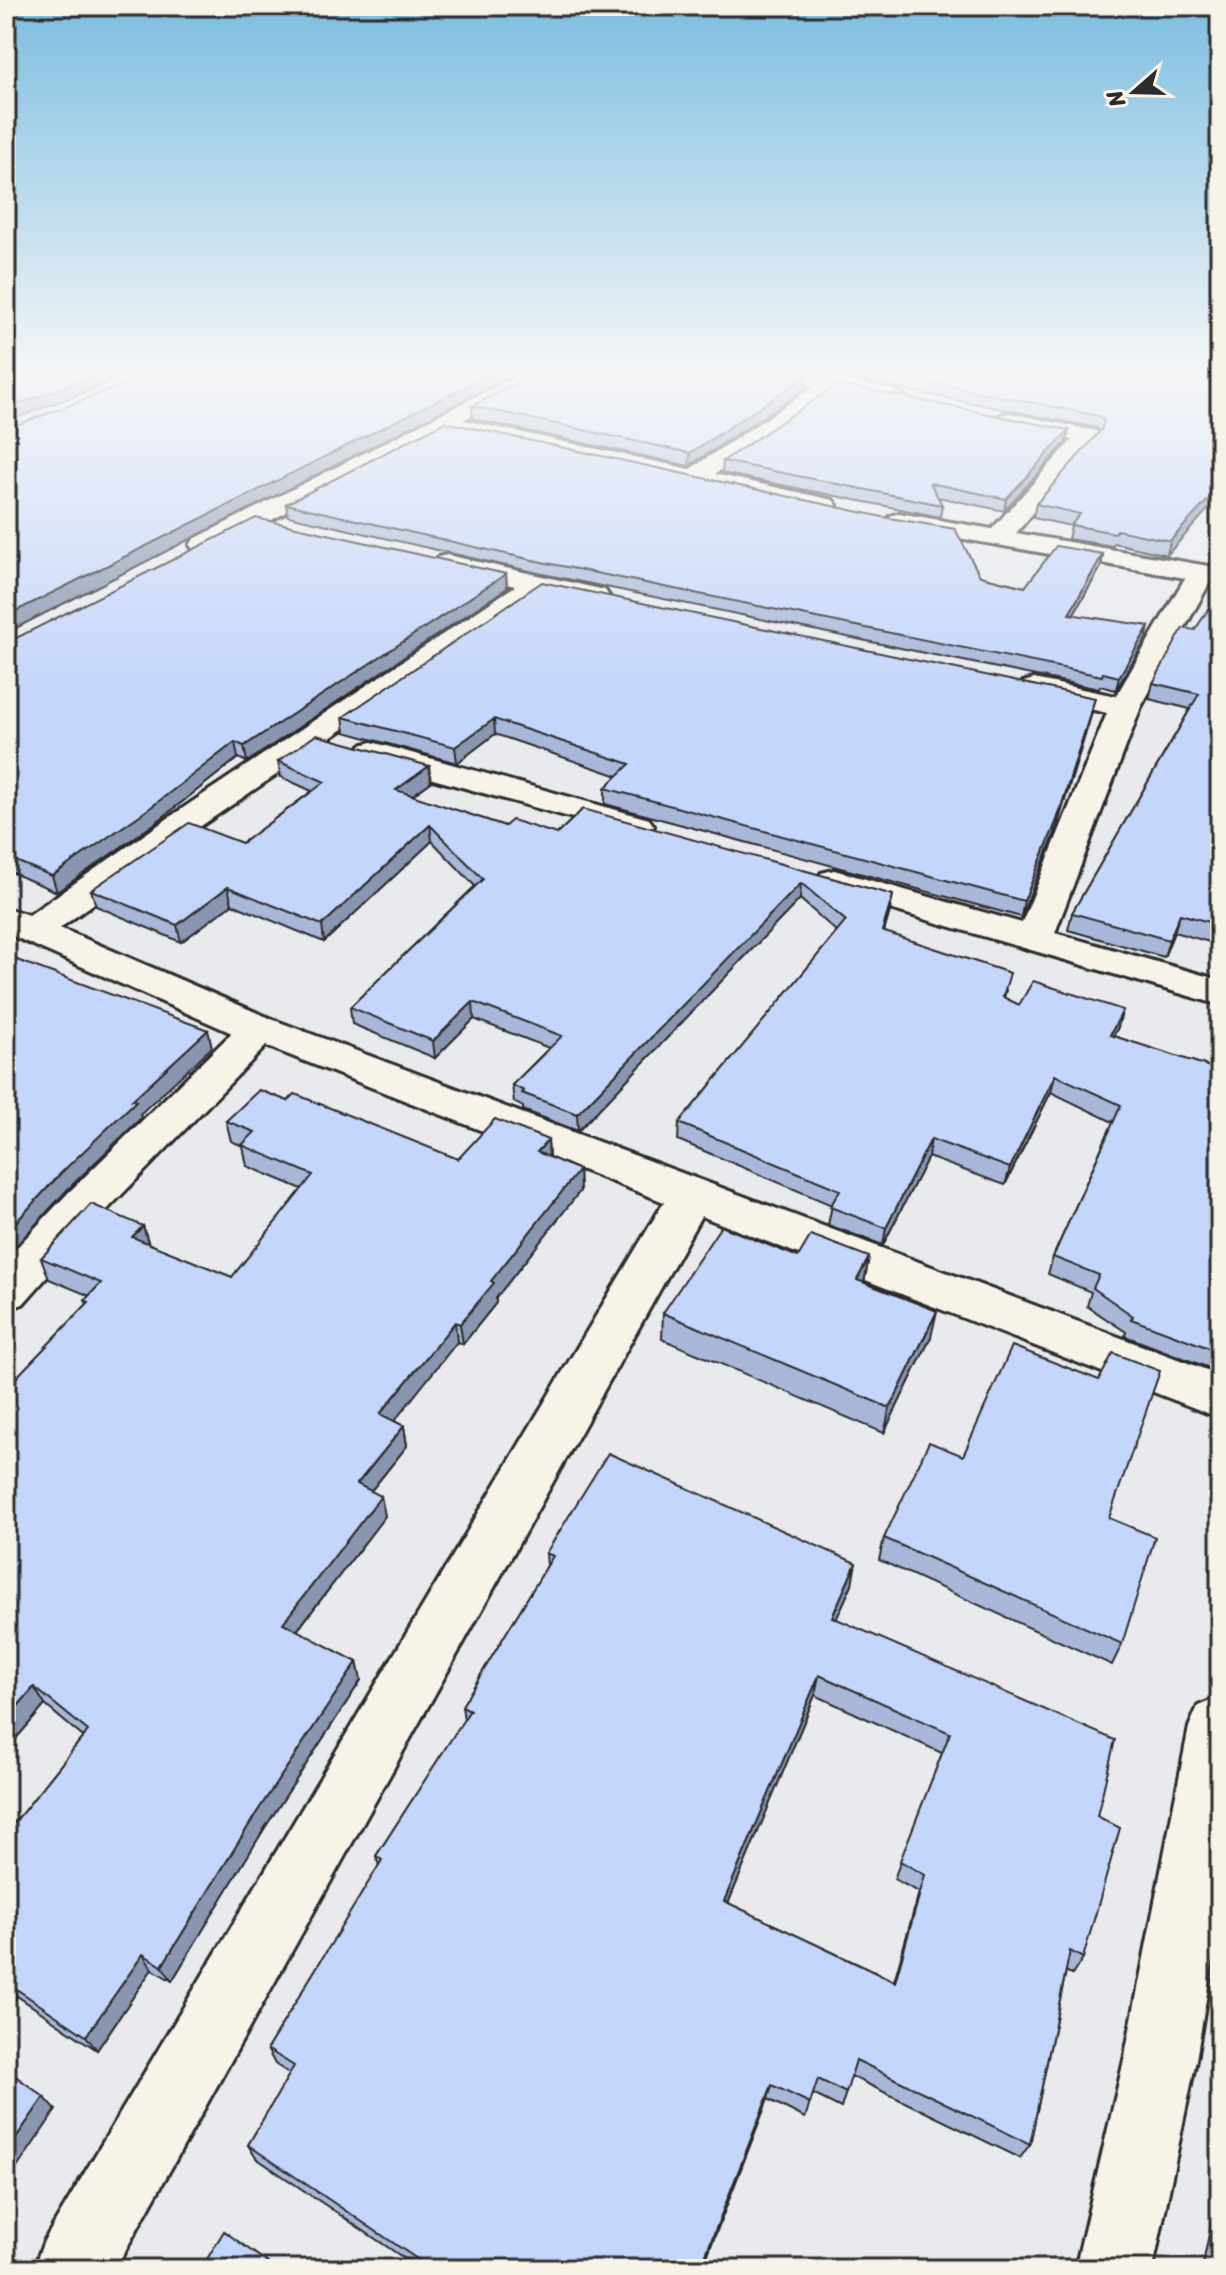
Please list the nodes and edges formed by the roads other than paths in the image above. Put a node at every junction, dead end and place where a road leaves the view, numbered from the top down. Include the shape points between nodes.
1 (334, 477) edge
2 (701, 477) edge
3 (1052, 477) edge
4 (851, 511) edge
5 (882, 518) edge
6 (254, 519) junction
7 (299, 529) edge
8 (997, 539) junction
9 (185, 555) edge
10 (418, 557) edge
11 (1211, 574) edge
12 (537, 584) junction
13 (614, 600) edge
14 (1001, 681) edge
15 (1125, 707) junction
16 (315, 736) junction
17 (675, 836) edge
18 (795, 870) edge
19 (20, 925) edge
20 (1035, 937) junction
21 (1220, 993) edge
22 (260, 1029) junction
23 (690, 1196) junction
24 (6, 1291) edge
25 (1220, 1397) edge
26 (1220, 1727) edge
27 (72, 2269) edge
28 (1114, 2269) edge

1 - 6 street
2 - 4 street
3 - 8 street
5 - 8 street
6 - 7 street
6 - 9 street
8 - 11 street
10 - 12 street
11 - 15 street
12 - 13 street
12 - 16 street
14 - 15 street
15 - 20 street
16 - 17 street
16 - 19 street
18 - 20 street
19 - 22 street
20 - 21 street
22 - 23 street
22 - 24 street
23 - 25 street
23 - 27 street
26 - 28 street via 1160,2060

